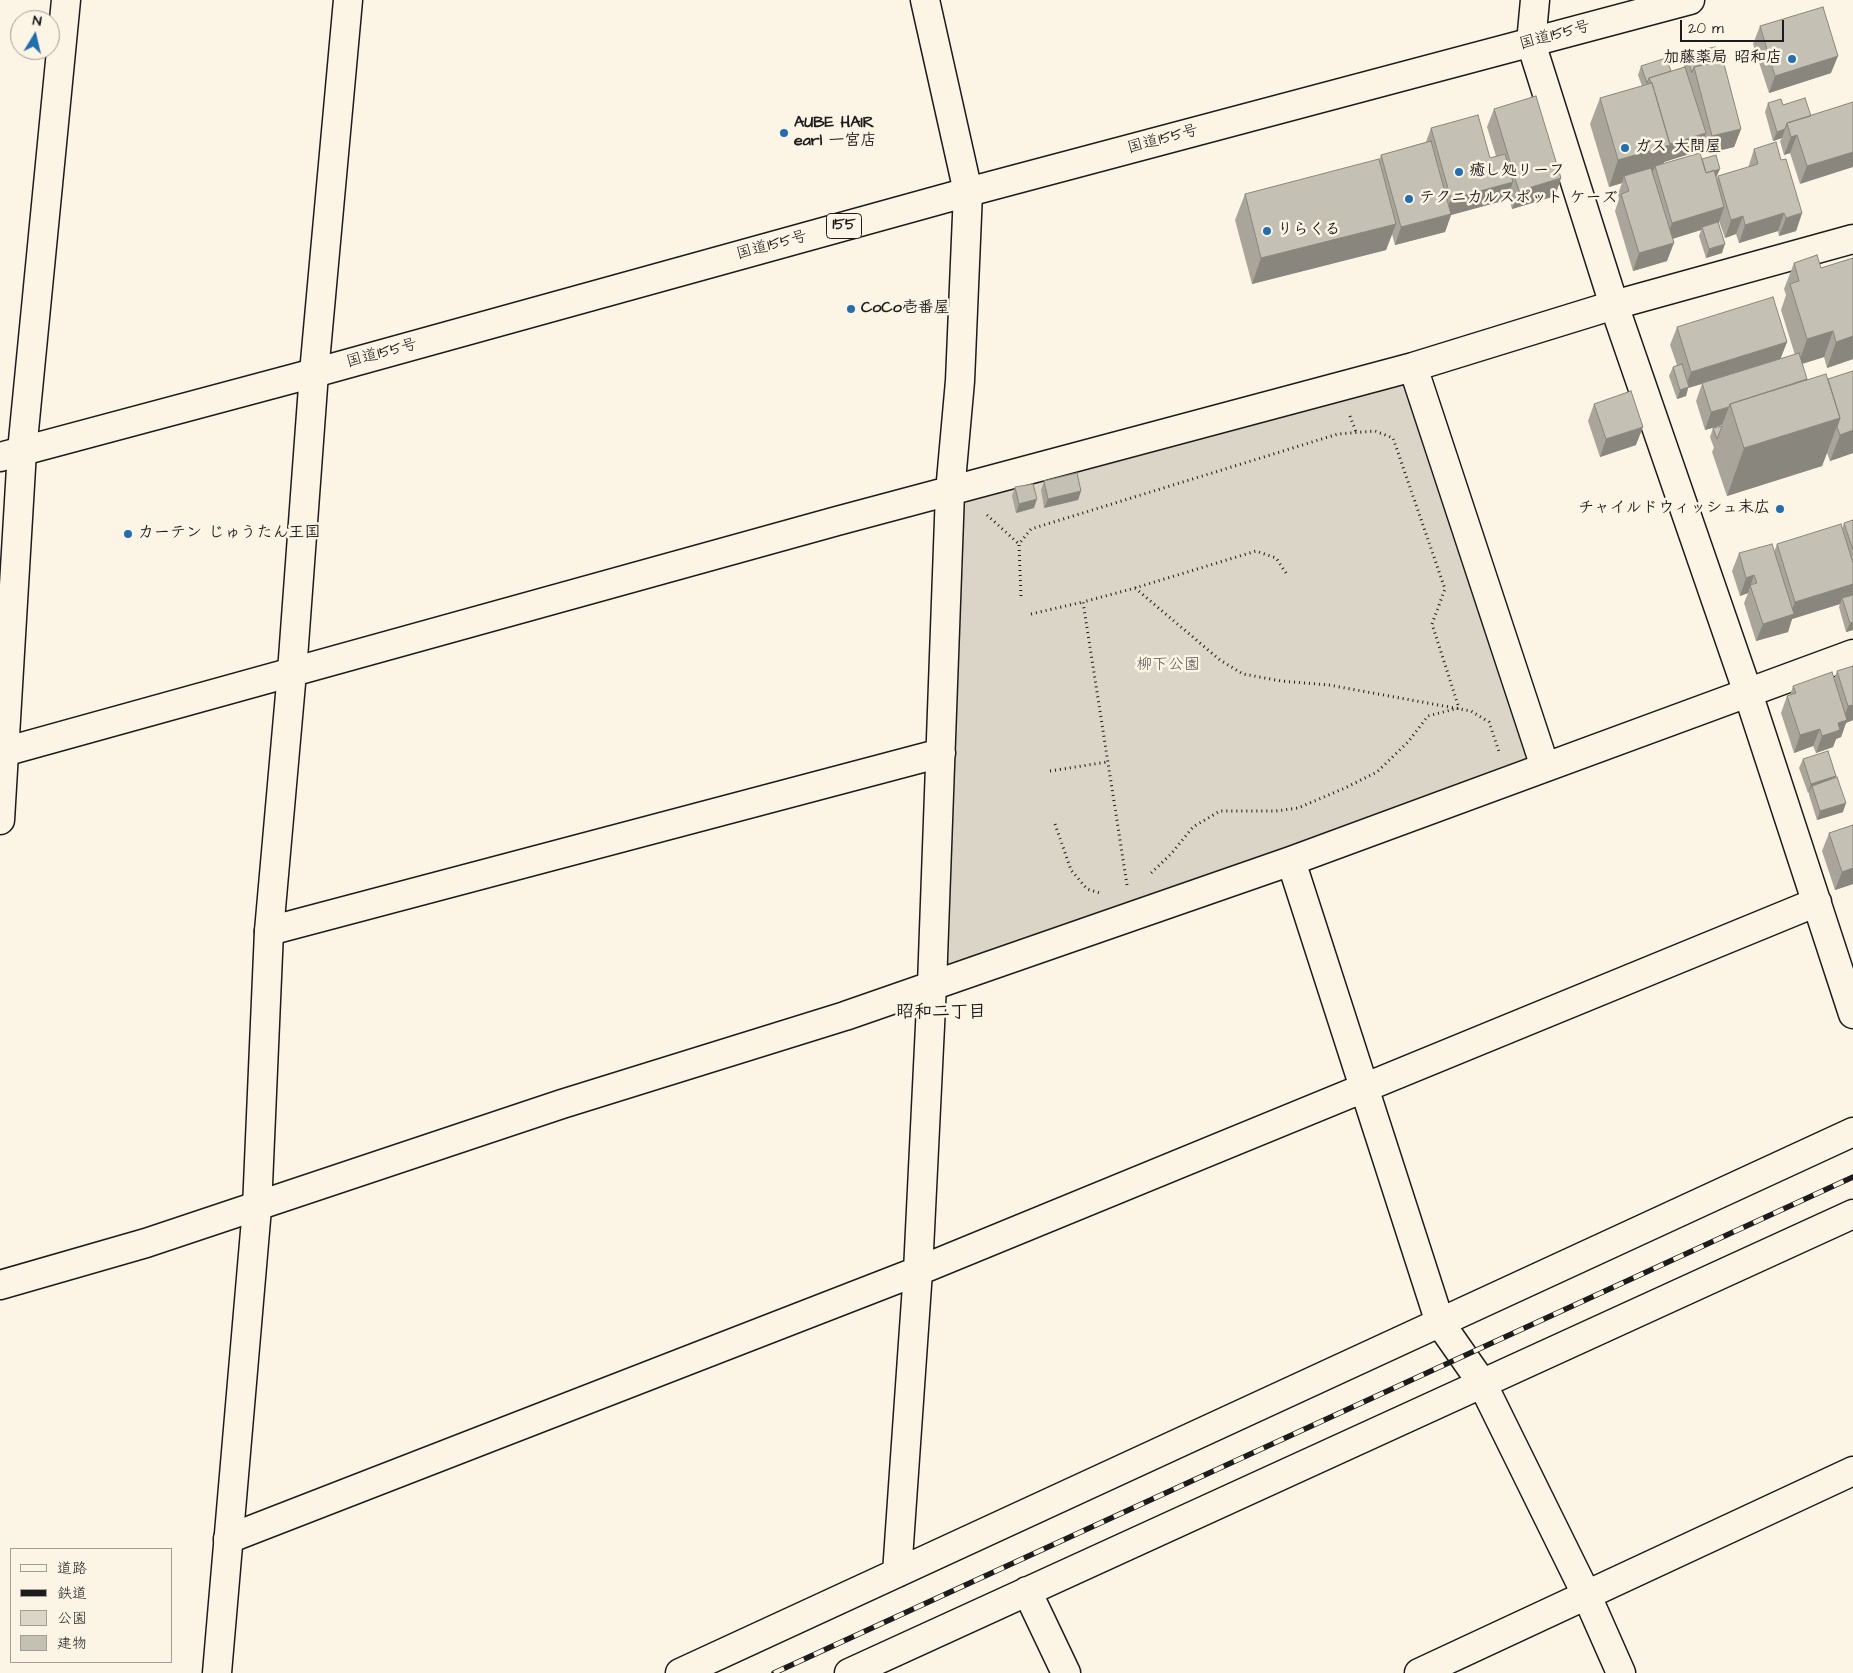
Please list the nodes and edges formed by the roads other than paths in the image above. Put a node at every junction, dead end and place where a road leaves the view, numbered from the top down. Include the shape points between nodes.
1 (66, 0) edge
2 (348, 0) edge
3 (925, 0) edge
4 (1536, 0) edge
5 (1690, 0) edge
6 (1531, 43) junction
7 (968, 192) junction
8 (1853, 239) edge
9 (1614, 304) junction
10 (1413, 367) junction
11 (314, 373) junction
12 (11, 454) edge
13 (954, 490) junction
14 (1853, 654) edge
15 (292, 672) junction
16 (1748, 692) junction
17 (3, 752) edge
18 (941, 753) junction
19 (1545, 768) junction
20 (0, 820) edge
21 (1291, 861) junction
22 (1817, 902) junction
23 (269, 931) junction
24 (932, 985) junction
25 (1853, 1014) edge
26 (1362, 1087) junction
27 (1853, 1132) edge
28 (257, 1208) junction
29 (1853, 1214) edge
30 (918, 1271) junction
31 (0, 1285) edge
32 (1440, 1323) junction
33 (1482, 1383) junction
34 (1853, 1471) edge
35 (228, 1539) junction
36 (897, 1573) junction
37 (1027, 1591) junction
38 (1587, 1596) junction
39 (216, 1673) edge
40 (680, 1673) edge
41 (849, 1673) edge
42 (1066, 1673) edge
43 (1419, 1673) edge
44 (1621, 1673) edge

1 - 12 main road
2 - 11 main road
3 - 7 main road
4 - 6 main road
5 - 6 main road, 国道155号 / 155
6 - 7 main road, 国道155号 / 155
6 - 9 main road
7 - 11 main road, 国道155号 / 155
7 - 13 main road
8 - 9 main road
9 - 10 main road
9 - 16 main road
10 - 13 main road
10 - 19 main road
11 - 12 main road, 国道155号 / 155
11 - 15 main road
12 - 17 main road
13 - 15 main road
13 - 18 main road
14 - 16 main road
15 - 17 main road
15 - 23 main road
16 - 19 main road
16 - 22 main road
17 - 20 main road
18 - 23 main road
18 - 24 main road
19 - 21 main road
21 - 24 main road
21 - 26 main road
22 - 25 main road
22 - 26 main road
23 - 28 main road
24 - 28 main road via 845,1016 562,1104
24 - 30 main road
26 - 30 main road
26 - 32 main road
27 - 32 main road
28 - 31 main road
28 - 35 main road
29 - 33 main road
30 - 35 main road
30 - 36 main road
32 - 33 main road
32 - 36 main road
33 - 37 main road
33 - 38 main road
34 - 38 main road
35 - 39 main road
36 - 40 main road
37 - 41 main road
37 - 42 main road
38 - 43 main road
38 - 44 main road

